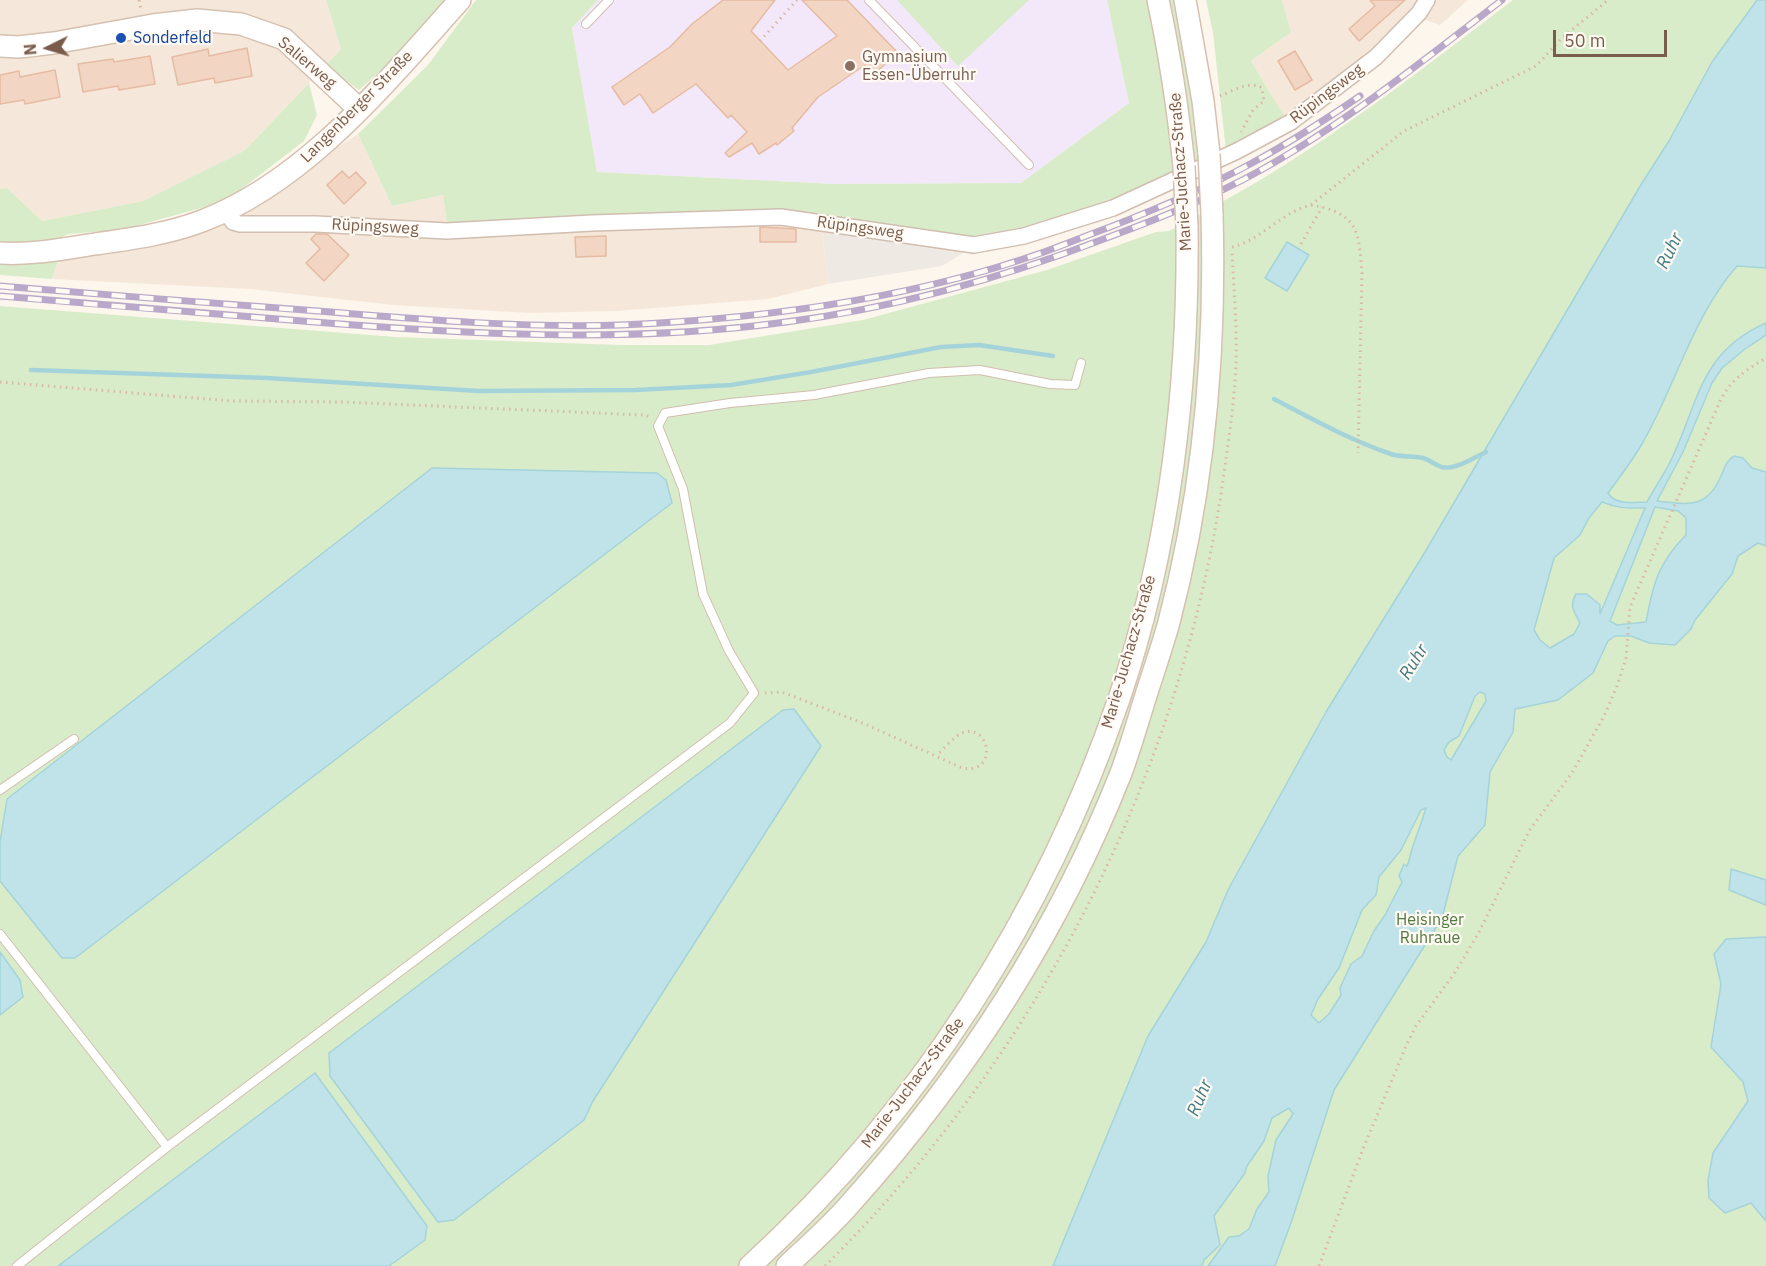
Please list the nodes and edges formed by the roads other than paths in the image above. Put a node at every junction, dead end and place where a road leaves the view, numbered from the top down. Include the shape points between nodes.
1 (460, 0) edge
2 (609, 0) edge
3 (869, 0) edge
4 (1158, 0) edge
5 (1185, 0) edge
6 (1427, 0) edge
7 (586, 24) dead end
8 (0, 46) edge
9 (359, 109) junction
10 (1029, 165) dead end
11 (225, 211) junction
12 (0, 253) edge
13 (1081, 363) dead end
14 (74, 739) dead end
15 (0, 790) edge
16 (0, 934) edge
17 (167, 1147) junction
18 (17, 1266) edge
19 (750, 1266) edge
20 (788, 1266) edge

1 - 9 main road, Langenberger Straße
2 - 7 lane
3 - 10 lane
4 - 19 main road, Marie-Juchacz-Straße, bridge via 1184,166 1185,340 1163,526 1120,697 1060,843 989,977 885,1125 832,1185
5 - 20 main road, Marie-Juchacz-Straße, bridge via 1209,154 1212,332 1205,424 1189,530 1169,621 1121,772 1054,917 1013,989 972,1052 879,1171
6 - 11 street, Rüpingsweg via 1376,57 1291,122 1237,152 1113,208 1024,236 974,245 781,217 447,231 240,224 233,222
8 - 9 main road, Salierweg via 54,43 197,20 242,24 284,39
9 - 11 main road, Langenberger Straße via 309,157 260,193
11 - 12 main road, Langenberger Straße via 176,230 122,241
13 - 17 lane via 1075,385 980,370 929,373 814,395 665,413 658,426 683,489 703,594 754,693 730,723
14 - 15 lane
16 - 17 lane
17 - 18 lane

